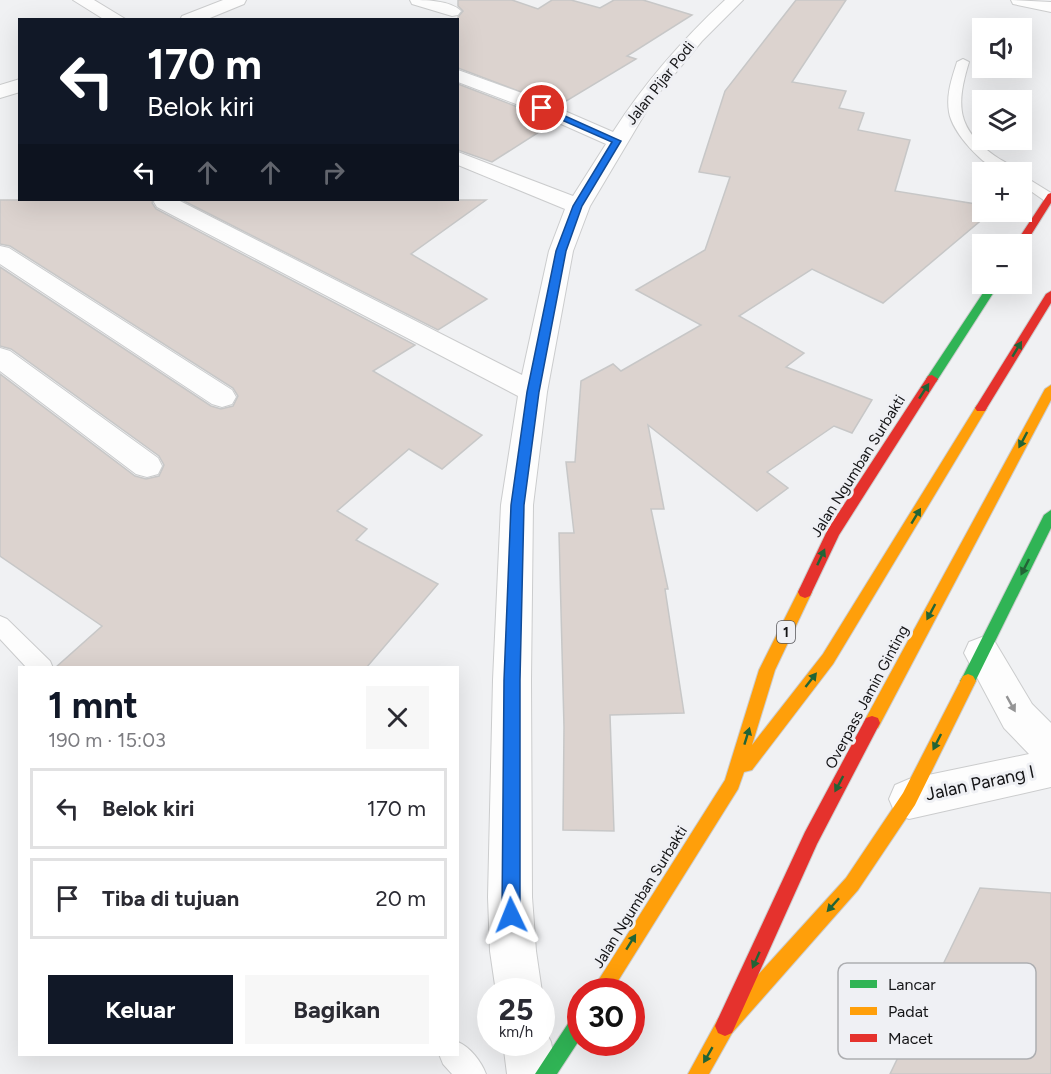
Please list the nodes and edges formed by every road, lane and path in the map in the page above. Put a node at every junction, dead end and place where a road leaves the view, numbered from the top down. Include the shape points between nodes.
1 (81, 0) edge
2 (238, 0) edge
3 (418, 0) edge
4 (735, 0) edge
5 (1019, 0) edge
6 (1051, 7) edge
7 (452, 11) dead end
8 (115, 18) edge
9 (193, 18) edge
10 (963, 62) dead end
11 (459, 76) edge
12 (617, 141) junction
13 (459, 159) edge
14 (996, 162) edge
15 (1032, 185) edge
16 (1050, 197) edge
17 (165, 202) dead end
18 (578, 206) junction
19 (1026, 234) edge
20 (0, 253) edge
21 (987, 294) edge
22 (1051, 294) edge
23 (0, 357) edge
24 (1051, 389) edge
25 (533, 392) junction
26 (222, 397) dead end
27 (147, 466) dead end
28 (1051, 515) edge
29 (0, 625) edge
30 (982, 653) junction
31 (40, 666) edge
32 (1051, 750) edge
33 (1051, 768) edge
34 (732, 783) junction
35 (909, 799) junction
36 (517, 978) edge
37 (609, 978) edge
38 (725, 1026) junction
39 (567, 1042) edge
40 (455, 1056) edge
41 (529, 1056) edge
42 (472, 1074) edge
43 (532, 1074) edge
44 (545, 1074) edge
45 (698, 1074) edge

1 - 8 street
2 - 9 street
3 - 7 street
4 - 12 street, Jalan Pijar Podi via 688,45 645,98
5 - 6 street
10 - 14 lane via 954,97 955,111 974,148
11 - 12 street
12 - 18 street, Jalan Pijar Podi
13 - 18 street
15 - 16 lane
16 - 19 highway
17 - 25 street
18 - 25 street, Jalan Pijar Podi via 559,259
20 - 26 street
34 -> 21 highway, Jalan Ngumban Surbakti / 1 via 767,670 832,533
34 -> 22 highway, 1 via 828,659
23 - 27 street
24 -> 38 highway, Overpass Jamin Ginting via 811,838
25 - 36 street, Jalan Pijar Podi via 517,505 512,680 510,897
28 -> 30 highway
29 - 31 lane
30 -> 32 street, Jalan Parang I via 1018,716
30 -> 35 highway
33 - 35 street, Jalan Parang I
37 -> 34 highway, Jalan Ngumban Surbakti / 1
35 -> 38 highway via 852,884
38 -> 45 highway
39 - 44 highway
40 - 42 lane
41 - 43 street

